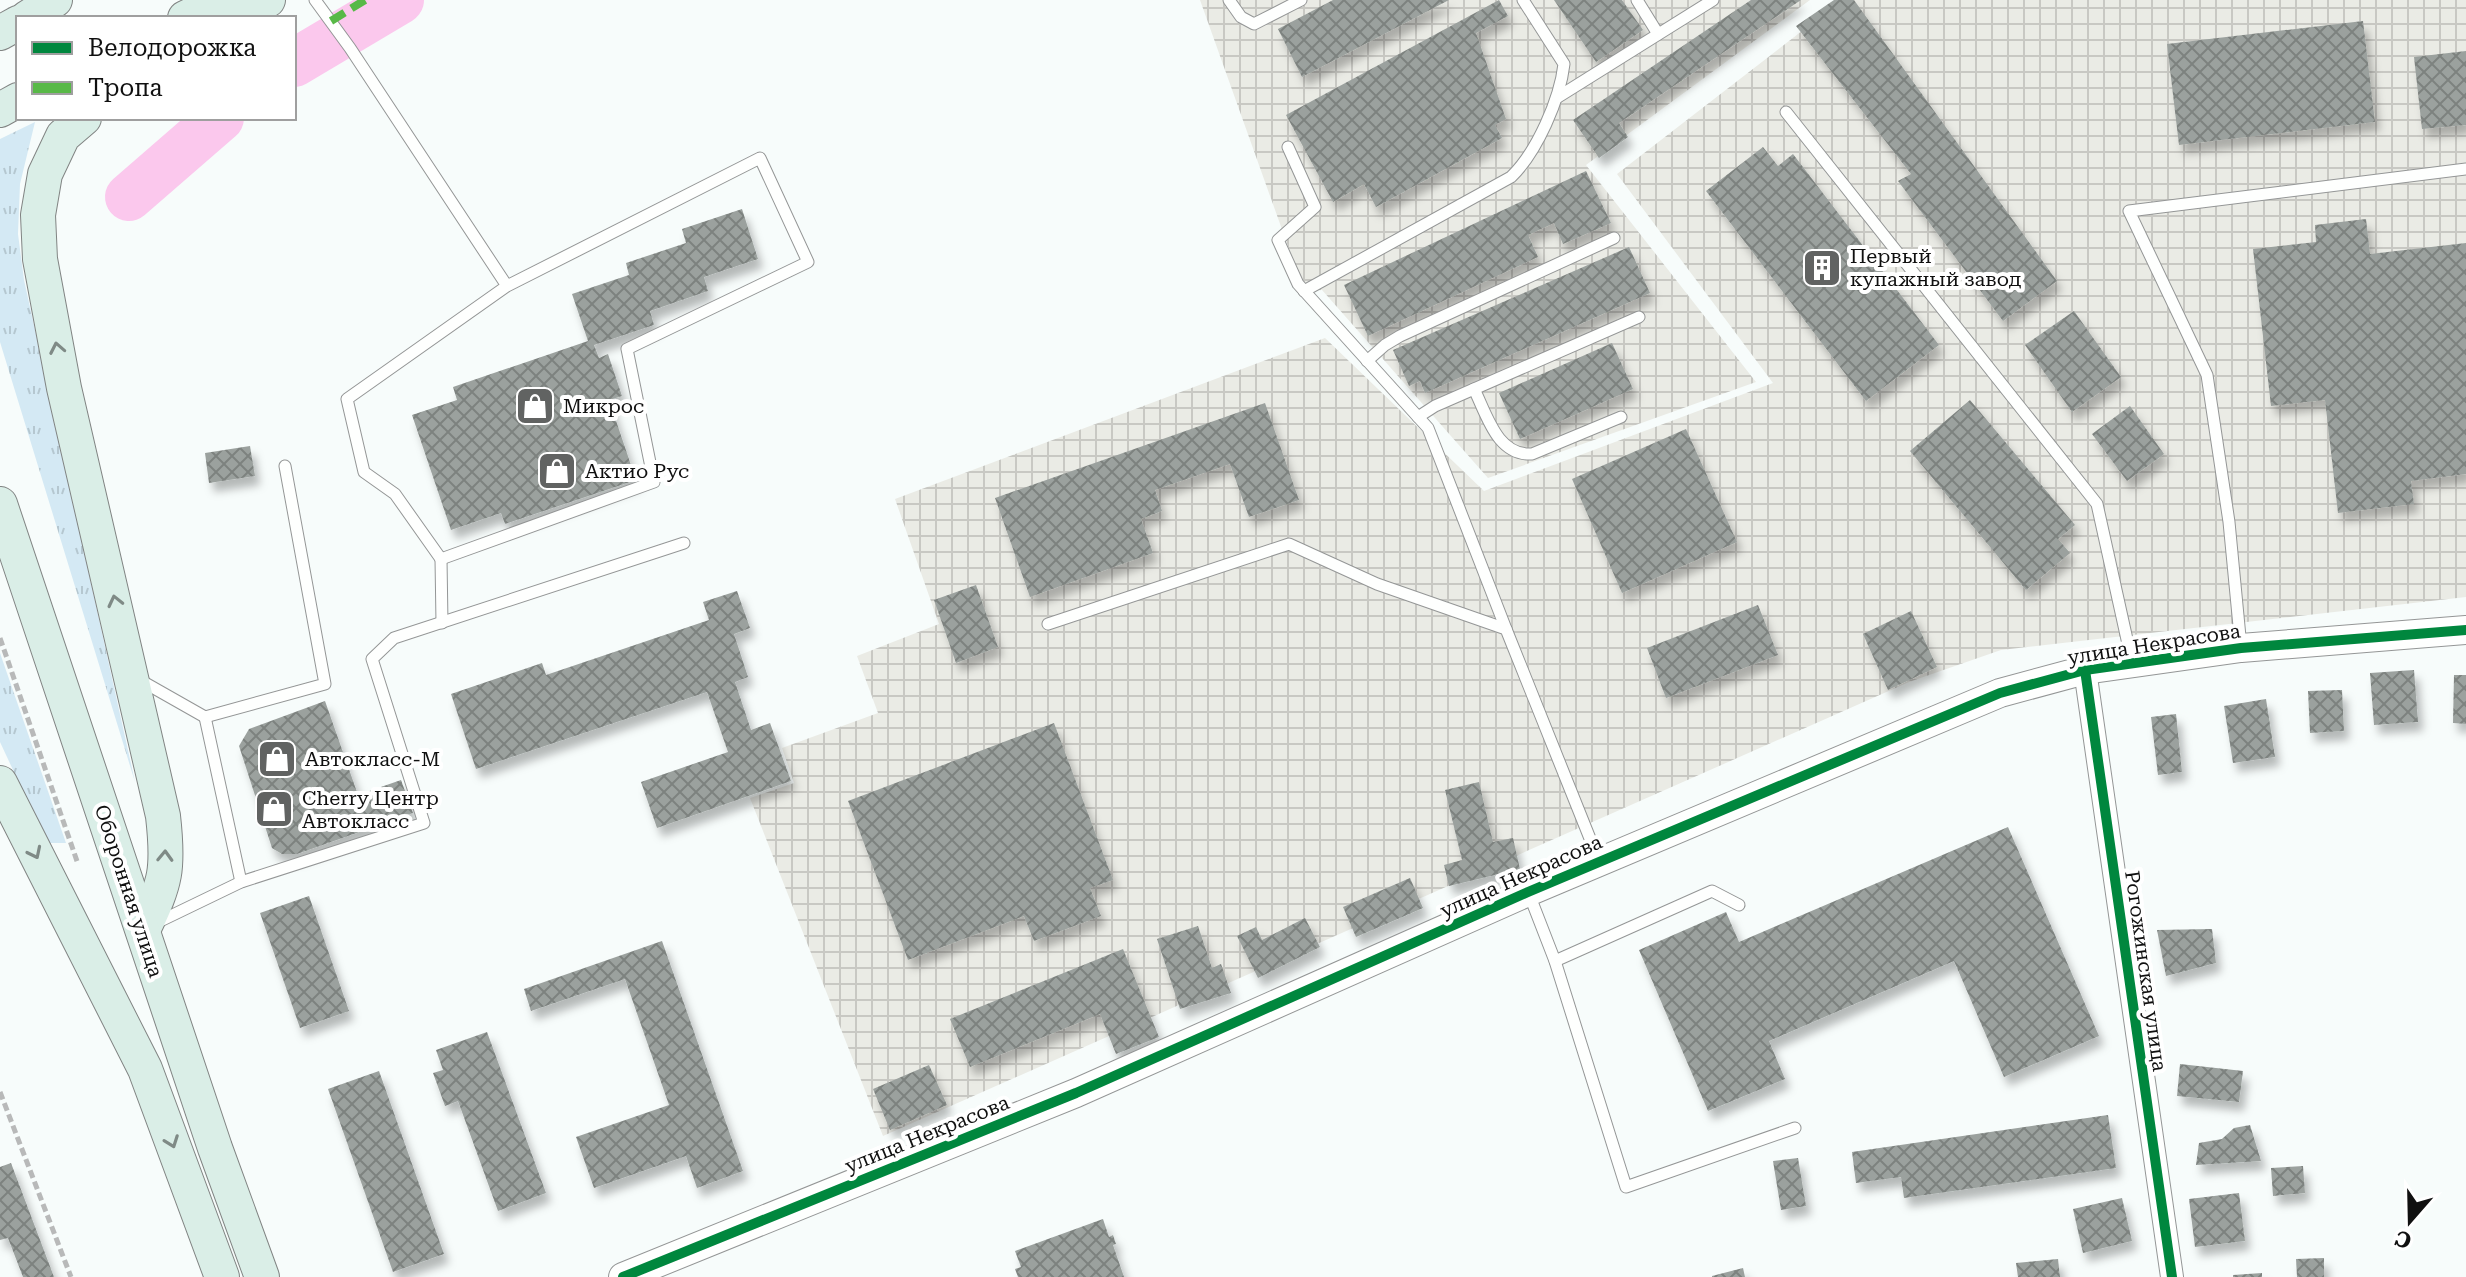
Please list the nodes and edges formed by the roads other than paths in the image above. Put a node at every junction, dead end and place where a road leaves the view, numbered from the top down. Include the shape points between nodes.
1 (55, 0) edge
2 (222, 0) edge
3 (268, 0) edge
4 (315, 0) edge
5 (1229, 0) edge
6 (1301, 0) edge
7 (1523, 0) edge
8 (1637, 0) edge
9 (1713, 0) edge
10 (30, 16) edge
11 (189, 16) edge
12 (242, 16) edge
13 (1658, 34) junction
14 (1558, 97) junction
15 (1786, 112) dead end
16 (82, 120) edge
17 (1288, 147) dead end
18 (2466, 169) edge
19 (1614, 238) dead end
20 (507, 286) junction
21 (1304, 291) junction
22 (1639, 317) dead end
23 (1367, 361) junction
24 (1474, 389) junction
25 (1418, 417) junction
26 (1621, 417) dead end
27 (285, 466) dead end
28 (0, 504) edge
29 (684, 543) dead end
30 (441, 559) junction
31 (442, 623) junction
32 (1048, 624) dead end
33 (1506, 629) junction
34 (2466, 630) edge
35 (2241, 648) junction
36 (2132, 663) junction
37 (2085, 670) junction
38 (133, 677) junction
39 (205, 717) junction
40 (0, 783) edge
41 (1599, 861) junction
42 (241, 882) junction
43 (1528, 892) junction
44 (1739, 905) dead end
45 (143, 930) junction
46 (1555, 961) junction
47 (154, 965) junction
48 (145, 1069) junction
49 (1795, 1128) dead end
50 (215, 1148) junction
51 (222, 1277) edge
52 (262, 1277) edge
53 (623, 1277) edge
54 (2172, 1277) edge

1 - 10 main road
2 - 11 main road
3 - 12 main road
4 - 20 lane
5 - 6 lane via 1254,24
7 - 14 lane via 1564,64
8 - 13 lane
9 - 13 lane
13 - 14 lane
14 - 21 lane via 1523,166 1511,177
15 - 36 lane via 2097,504
38 -> 16 main road via 64,388 40,259 38,215 45,174 63,136
17 - 21 lane via 1315,207 1278,240
18 - 35 lane via 2129,211 2207,375
19 - 23 lane via 1400,336
20 - 30 lane via 347,399 364,472 395,494
20 - 30 lane via 760,158 808,262 627,349 654,482
21 - 23 lane
22 - 24 lane
23 - 25 lane
24 - 25 lane
24 - 26 lane via 1499,440 1521,455
25 - 33 lane via 1428,428
27 - 39 lane via 325,684
28 - 45 main road, Оборонная улица
29 - 31 lane
30 - 31 lane
31 - 42 lane via 394,638 372,659 424,823
32 - 33 lane via 1289,544 1377,584
33 - 41 lane
34 - 35 street, улица Некрасова
35 - 36 street, улица Некрасова
36 - 37 street, улица Некрасова
37 - 41 street, улица Некрасова via 2000,693
37 - 54 street, Рогожинская улица
38 - 39 lane
45 -> 38 main road via 162,890 167,855
39 - 42 lane
40 -> 48 main road
41 - 43 street, улица Некрасова
42 - 45 lane
43 - 46 lane
43 - 53 street, улица Некрасова via 1076,1093
44 - 46 lane via 1712,891
45 - 47 main road, Оборонная улица
46 - 49 lane via 1626,1187
47 - 48 main road
47 - 50 main road, Оборонная улица
48 - 50 main road
48 -> 51 main road
50 - 52 main road, Оборонная улица

